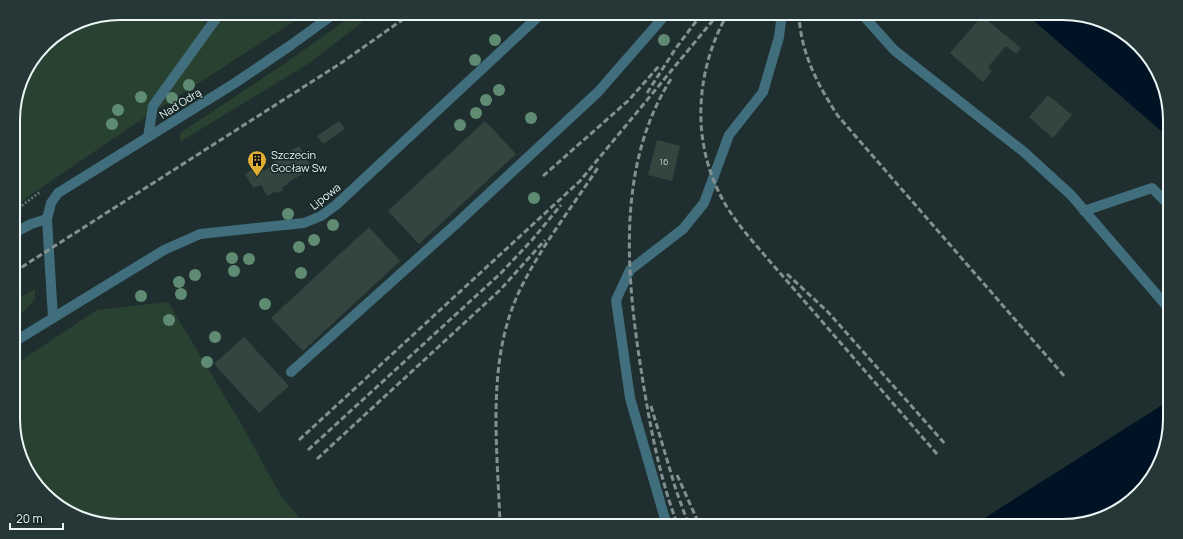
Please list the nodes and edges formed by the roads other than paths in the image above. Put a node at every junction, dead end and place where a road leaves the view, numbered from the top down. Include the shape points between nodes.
1 (215, 20) edge
2 (325, 20) edge
3 (534, 20) edge
4 (661, 20) edge
5 (781, 20) edge
6 (867, 20) edge
7 (148, 137) junction
8 (1163, 199) edge
9 (1084, 211) junction
10 (47, 219) junction
11 (20, 230) edge
12 (1163, 302) edge
13 (53, 318) junction
14 (20, 338) edge
15 (291, 372) dead end
16 (665, 519) edge

1 - 7 street via 153,106
2 - 7 street, Nad Odrą via 262,65
3 - 13 street, Lipowa via 336,205 321,216 304,223 200,234 164,250
4 - 15 street via 598,92
5 - 16 street via 779,37 763,92 729,135 704,203 683,229 630,270 616,300 630,398
6 - 9 street via 894,50 1024,152 1071,195
7 - 10 street, Nad Odrą via 58,193 51,203
8 - 9 street via 1152,188
9 - 12 street
10 - 11 street
10 - 13 street
13 - 14 street, Lipowa

